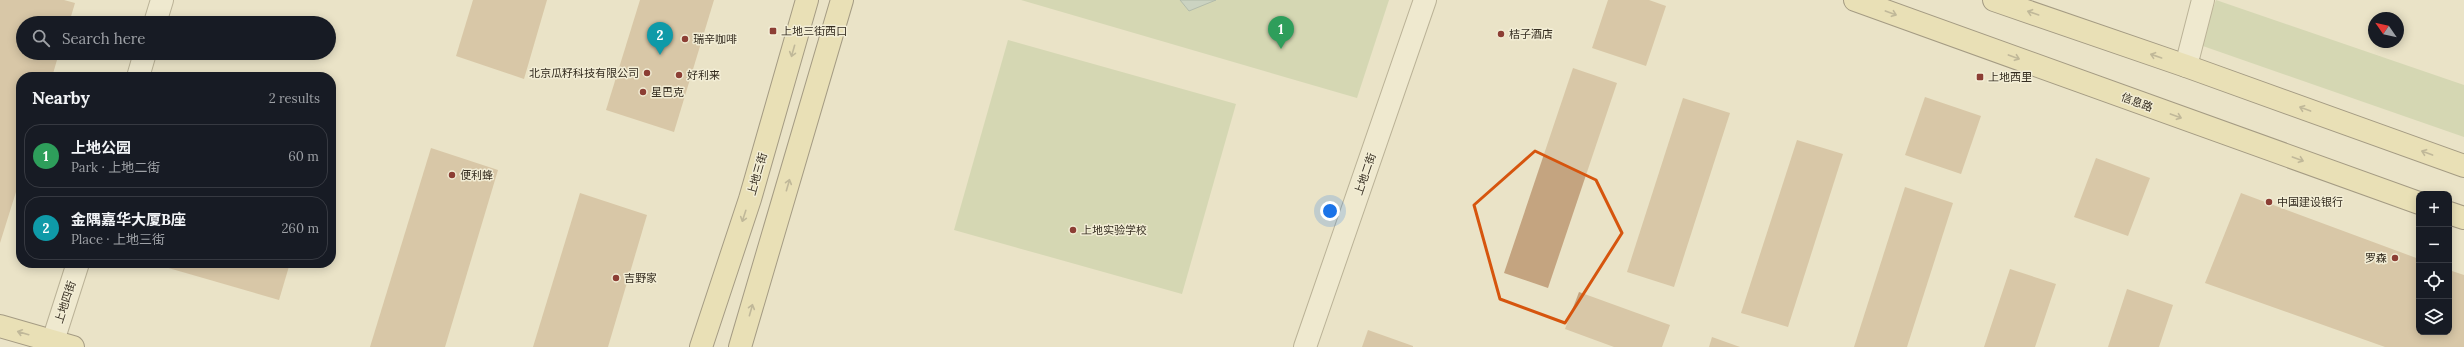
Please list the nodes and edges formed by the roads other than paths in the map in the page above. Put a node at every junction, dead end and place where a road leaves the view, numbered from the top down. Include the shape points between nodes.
1 (162, 0) edge
2 (807, 0) edge
3 (842, 0) edge
4 (1425, 0) edge
5 (1994, 0) edge
6 (2203, 0) edge
7 (1858, 1) edge
8 (157, 16) edge
9 (144, 60) edge
10 (2186, 66) junction
11 (140, 72) edge
12 (2464, 166) edge
13 (2416, 201) edge
14 (2452, 214) edge
15 (2464, 218) edge
16 (77, 268) edge
17 (0, 326) edge
18 (63, 344) edge
19 (701, 347) edge
20 (740, 347) edge
21 (1305, 347) edge

1 - 8 street
2 -> 19 main road, 上地三街 via 750,199
20 -> 3 main road
4 - 21 street, 上地二街
10 -> 5 main road
6 - 10 street
7 -> 13 main road, 信息路
9 - 11 street
12 -> 10 main road
14 - 15 main road
16 - 18 street, 上地四街
18 -> 17 main road

